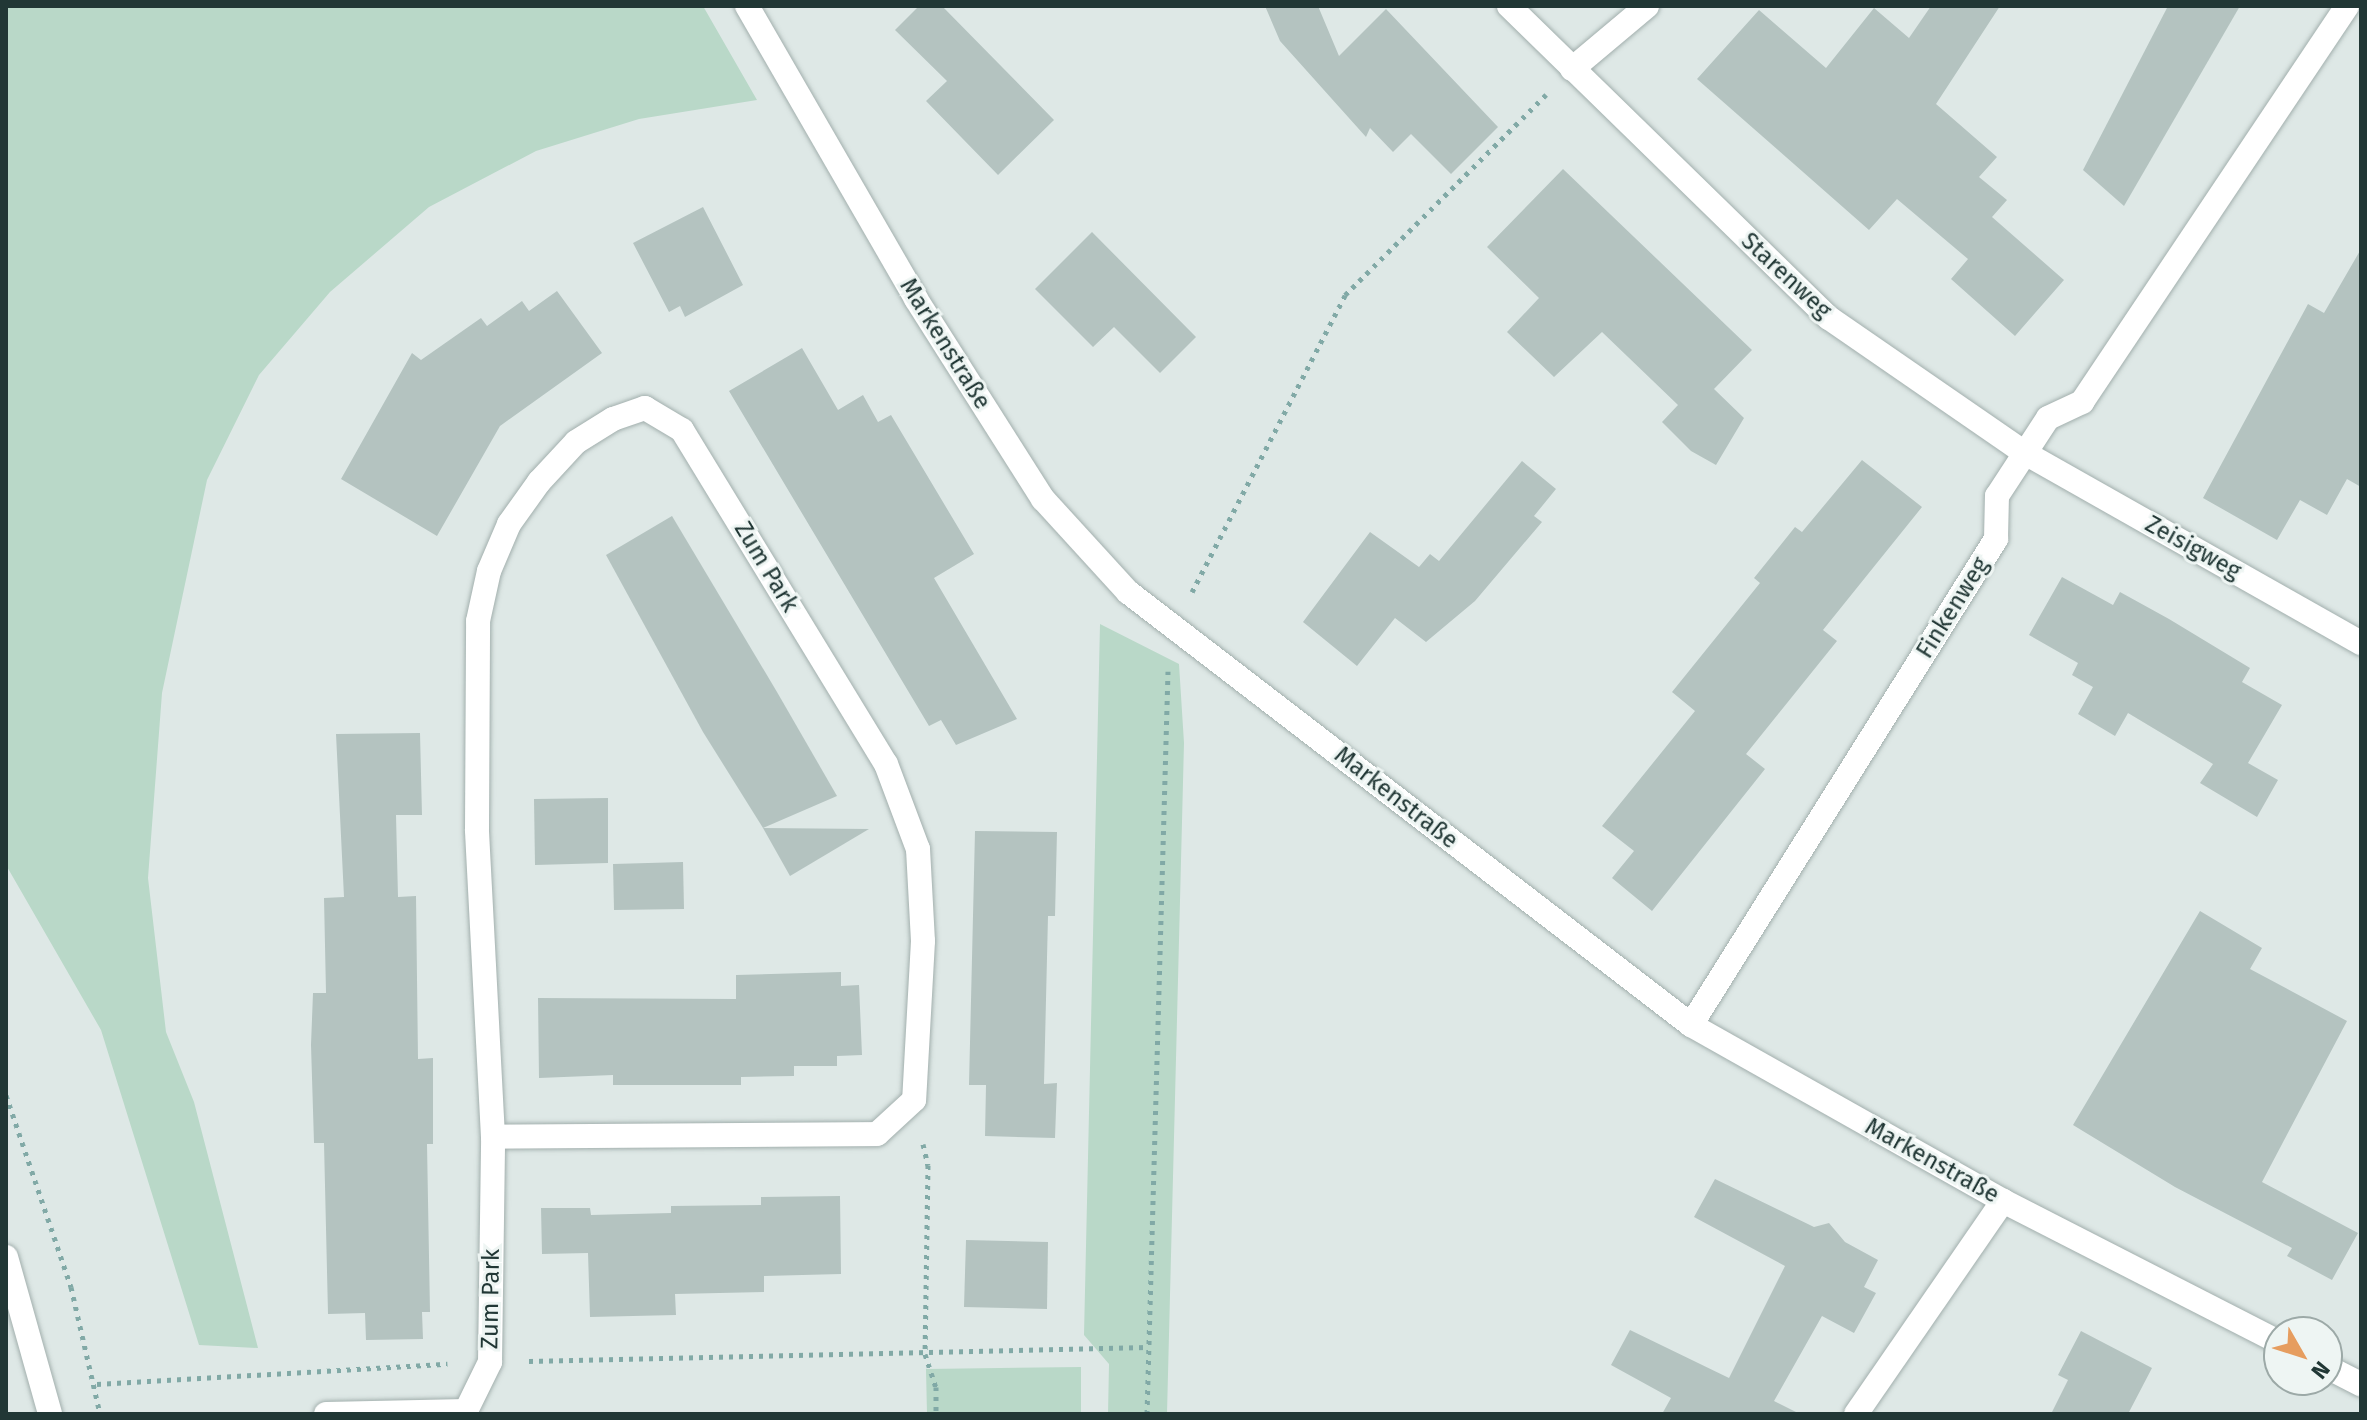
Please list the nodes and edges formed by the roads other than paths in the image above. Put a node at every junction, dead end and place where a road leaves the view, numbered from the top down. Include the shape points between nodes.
1 (747, 6) edge
2 (1509, 6) edge
3 (1647, 6) edge
4 (2347, 6) edge
5 (1572, 69) junction
6 (2025, 453) junction
7 (2361, 643) edge
8 (1691, 1025) junction
9 (493, 1137) junction
10 (2003, 1201) junction
11 (6, 1257) edge
12 (2263, 1334) edge
13 (2343, 1375) edge
14 (2361, 1384) edge
15 (466, 1413) edge
16 (50, 1414) edge
17 (326, 1414) edge
18 (1856, 1414) edge

1 - 8 street, Markenstraße via 916,299 1043,499 1128,592
2 - 5 street, Starenweg
3 - 5 street
4 - 6 street, Finkenweg via 2082,402 2048,418
5 - 6 street, Starenweg via 1829,318
6 - 7 street, Zeisigweg
6 - 8 street, Finkenweg via 1997,496 1996,539
8 - 10 street, Markenstraße
9 - 9 street, Zum Park via 477,829 478,621 489,571 509,524 576,442 613,419 645,408 682,430 886,764 918,849 923,941 914,1100 877,1134
9 - 15 street, Zum Park via 490,1362
10 - 12 street, Markenstraße
10 - 18 street
11 - 16 street
13 - 14 street
15 - 17 street, Zum Park

